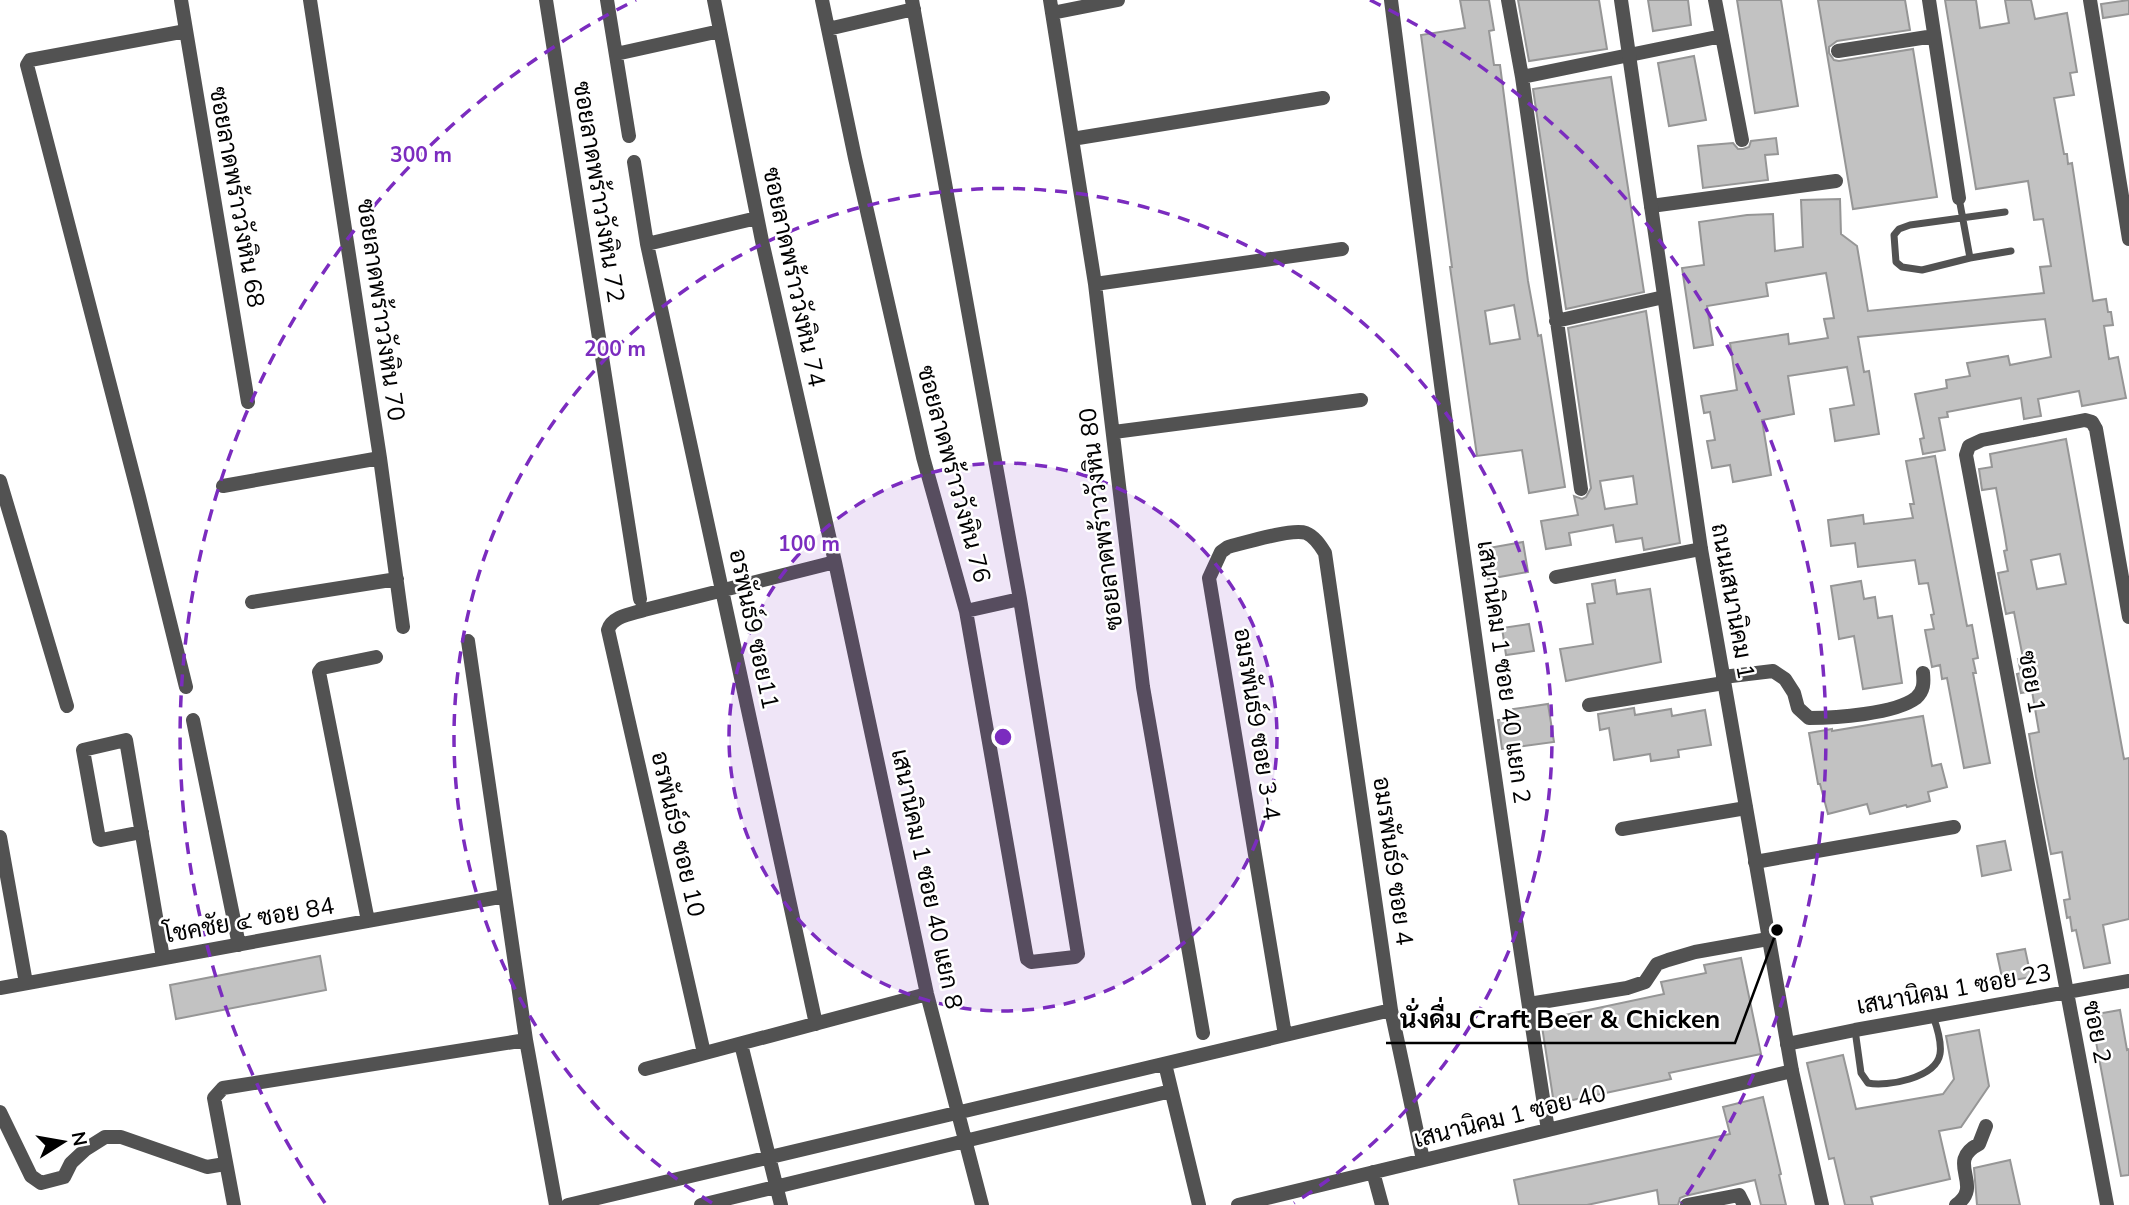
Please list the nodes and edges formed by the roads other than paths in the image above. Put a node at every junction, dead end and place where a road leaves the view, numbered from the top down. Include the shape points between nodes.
1 (181, 0) edge
2 (310, 0) edge
3 (546, 0) edge
4 (607, 0) edge
5 (714, 0) edge
6 (822, 0) edge
7 (1118, 0) edge
8 (1391, 0) edge
9 (1508, 0) edge
10 (1621, 0) edge
11 (1715, 0) edge
12 (1929, 0) edge
13 (2090, 0) edge
14 (913, 5) edge
15 (1051, 6) edge
16 (828, 29) junction
17 (186, 31) junction
18 (720, 31) junction
19 (1722, 36) junction
20 (1934, 36) junction
21 (1838, 51) dead end
22 (616, 54) junction
23 (1629, 55) junction
24 (1522, 77) junction
25 (1323, 98) dead end
26 (629, 136) dead end
27 (1072, 139) junction
28 (1742, 140) dead end
29 (634, 162) dead end
30 (1836, 181) dead end
31 (1959, 198) joint
32 (1651, 206) junction
33 (2005, 212) dead end
34 (757, 218) junction
35 (1963, 218) junction
36 (2129, 239) edge
37 (648, 244) junction
38 (1342, 249) dead end
39 (2011, 251) dead end
40 (1970, 258) junction
41 (1094, 284) junction
42 (1664, 297) junction
43 (1556, 321) junction
44 (1361, 400) dead end
45 (248, 402) dead end
46 (1114, 432) junction
47 (380, 458) junction
48 (0, 481) edge
49 (223, 486) dead end
50 (1581, 489) dead end
51 (1701, 549) junction
52 (835, 562) junction
53 (1328, 567) joint
54 (1556, 577) dead end
55 (397, 579) junction
56 (723, 592) junction
57 (640, 599) dead end
58 (1020, 599) junction
59 (252, 602) dead end
60 (966, 611) junction
61 (2129, 617) edge
62 (403, 627) dead end
63 (468, 641) dead end
64 (376, 657) dead end
65 (1923, 673) dead end
66 (1724, 680) junction
67 (186, 687) dead end
68 (1589, 705) dead end
69 (67, 706) dead end
70 (193, 720) dead end
71 (1746, 808) junction
72 (1954, 827) dead end
73 (1622, 829) dead end
74 (142, 832) junction
75 (0, 837) edge
76 (1755, 862) junction
77 (505, 896) junction
78 (368, 921) junction
79 (1769, 939) junction
80 (239, 945) junction
81 (163, 958) junction
82 (2129, 981) edge
83 (26, 983) junction
84 (0, 988) edge
85 (2066, 992) junction
86 (928, 994) junction
87 (1528, 1004) junction
88 (1391, 1010) junction
89 (1933, 1015) junction
90 (816, 1024) junction
91 (1855, 1030) junction
92 (1203, 1032) dead end
93 (1285, 1035) junction
94 (526, 1040) junction
95 (740, 1044) junction
96 (1787, 1044) junction
97 (704, 1053) junction
98 (1164, 1064) junction
99 (645, 1069) dead end
100 (1792, 1071) junction
101 (1171, 1091) junction
102 (0, 1112) edge
103 (958, 1113) junction
104 (1986, 1126) dead end
105 (1548, 1130) junction
106 (966, 1141) junction
107 (769, 1158) junction
108 (1423, 1160) junction
109 (225, 1164) junction
110 (1373, 1172) junction
111 (776, 1187) junction
112 (615, 1200) edge
113 (1254, 1203) edge
114 (234, 1205) edge
115 (556, 1205) edge
116 (568, 1205) edge
117 (701, 1205) edge
118 (781, 1205) edge
119 (982, 1205) edge
120 (1199, 1205) edge
121 (1238, 1205) edge
122 (1382, 1205) edge
123 (1687, 1205) edge
124 (1744, 1205) edge
125 (1822, 1205) edge
126 (1956, 1205) edge
127 (2107, 1205) edge

1 - 17 street, ซอยลาดพร้าววังหิน 68
2 - 47 street, ซอยลาดพร้าววังหิน 70
3 - 57 street, ซอยลาดพร้าววังหิน 72
4 - 22 street
5 - 18 street, ซอยลาดพร้าววังหิน 74
6 - 16 street, ซอยลาดพร้าววังหิน 76
7 - 15 street
8 - 87 street, เสนานิคม 1 ซอย 40 แยก 2
9 - 24 street
10 - 23 street, ถนนเสนานิคม 1
11 - 19 street
12 - 20 street
13 - 36 street
14 - 16 street
14 - 58 street, ซอยลาดพร้าววังหิน 76
15 - 27 street, ซอยลาดพร้าววังหิน 80
16 - 60 street, ซอยลาดพร้าววังหิน 76 via 923,457
17 - 45 street, ซอยลาดพร้าววังหิน 68
17 - 67 street via 30,60 27,65
18 - 22 street
18 - 34 street, ซอยลาดพร้าววังหิน 74
19 - 23 street
19 - 28 street
20 - 21 street
20 - 31 street
22 - 26 street
23 - 24 street
23 - 32 street, ถนนเสนานิคม 1
24 - 43 street
25 - 27 street
27 - 41 street, ซอยลาดพร้าววังหิน 80
29 - 37 street, อรพันธ์9 ซอย11
30 - 32 street
31 - 35 lane
32 - 42 street, ถนนเสนานิคม 1
33 - 35 lane
34 - 37 street
34 - 52 street, ซอยลาดพร้าววังหิน 74
35 - 40 lane
35 - 40 lane via 1899,229 1894,235 1896,262 1922,270
37 - 56 street, อรพันธ์9 ซอย11
38 - 41 street
39 - 40 lane
41 - 46 street, ซอยลาดพร้าววังหิน 80
42 - 43 street
42 - 51 street, ถนนเสนานิคม 1
43 - 50 street
44 - 46 street
46 - 92 street, ซอยลาดพร้าววังหิน 80 via 1143,687
47 - 49 street
47 - 55 street, ซอยลาดพร้าววังหิน 70
48 - 69 street
51 - 54 street
51 - 66 street, ถนนเสนานิคม 1
52 - 56 street
52 - 86 street, เสนานิคม 1 ซอย 40 แยก 8
53 - 88 street, อมรพันธ์9 ซอย 4
53 - 93 street, อมรพันธ์9 ซอย 3-4 via 1317,541 1293,531 1228,547 1209,578
55 - 59 street
55 - 62 street, ซอยลาดพร้าววังหิน 70
56 - 90 street, อรพันธ์9 ซอย11
56 - 97 street, อรพันธ์9 ซอย 10 via 644,610 615,620 608,630
58 - 60 street
58 - 60 street, ซอยลาดพร้าววังหิน 76 via 1077,955 1028,961
61 - 85 street, ซอย 1 via 2092,422 1969,446 1966,455
63 - 77 street
64 - 78 street via 319,672
65 - 66 street via 1924,686 1917,697 1897,708 1828,718 1809,718 1798,708 1785,678 1773,671
66 - 68 street
66 - 71 street, ถนนเสนานิคม 1
70 - 80 street
71 - 73 street
71 - 76 street, ถนนเสนานิคม 1
72 - 76 street
74 - 74 street via 125,740 83,750 99,839
74 - 81 street
75 - 83 street
76 - 79 street, ถนนเสนานิคม 1
77 - 78 street, โชคชัย ๔ ซอย 84
77 - 94 street
78 - 80 street, โชคชัย ๔ ซอย 84
79 - 87 street via 1668,960 1657,964 1644,982 1628,988
79 - 96 street, ถนนเสนานิคม 1
80 - 81 street, โชคชัย ๔ ซอย 84
81 - 83 street, โชคชัย ๔ ซอย 84
82 - 85 street, เสนานิคม 1 ซอย 23
83 - 84 street, โชคชัย ๔ ซอย 84
85 - 89 street, เสนานิคม 1 ซอย 23
85 - 127 street, ซอย 2
86 - 90 street
86 - 103 street, เสนานิคม 1 ซอย 40 แยก 8
87 - 105 street, เสนานิคม 1 ซอย 40 แยก 2
88 - 93 street
88 - 108 street, อมรพันธ์9 ซอย 4
89 - 91 street, เสนานิคม 1 ซอย 23
89 - 91 lane via 1940,1055 1936,1064 1926,1073 1882,1086 1868,1083 1861,1073
90 - 95 street
91 - 96 street, เสนานิคม 1 ซอย 23
93 - 98 street
94 - 109 street via 223,1088 214,1098
94 - 115 street
95 - 97 street
95 - 107 street
96 - 100 street, ถนนเสนานิคม 1
97 - 99 street
98 - 101 street
98 - 103 street
100 - 105 street, เสนานิคม 1 ซอย 40
100 - 125 street, ถนนเสนานิคม 1
101 - 106 street
101 - 120 street
102 - 109 street via 31,1176 41,1183 64,1177 86,1149 105,1137 121,1137 207,1167
103 - 106 street, เสนานิคม 1 ซอย 40 แยก 8
103 - 107 street
104 - 126 street via 1979,1144 1964,1157 1968,1189
105 - 108 street, เสนานิคม 1 ซอย 40
106 - 111 street
106 - 119 street, เสนานิคม 1 ซอย 40 แยก 8
107 - 111 street
107 - 112 street
108 - 110 street, เสนานิคม 1 ซอย 40
109 - 114 street
110 - 113 street, เสนานิคม 1 ซอย 40
110 - 122 street
111 - 117 street
111 - 118 street
112 - 116 street
113 - 121 street, เสนานิคม 1 ซอย 40
123 - 124 street via 1740,1195

